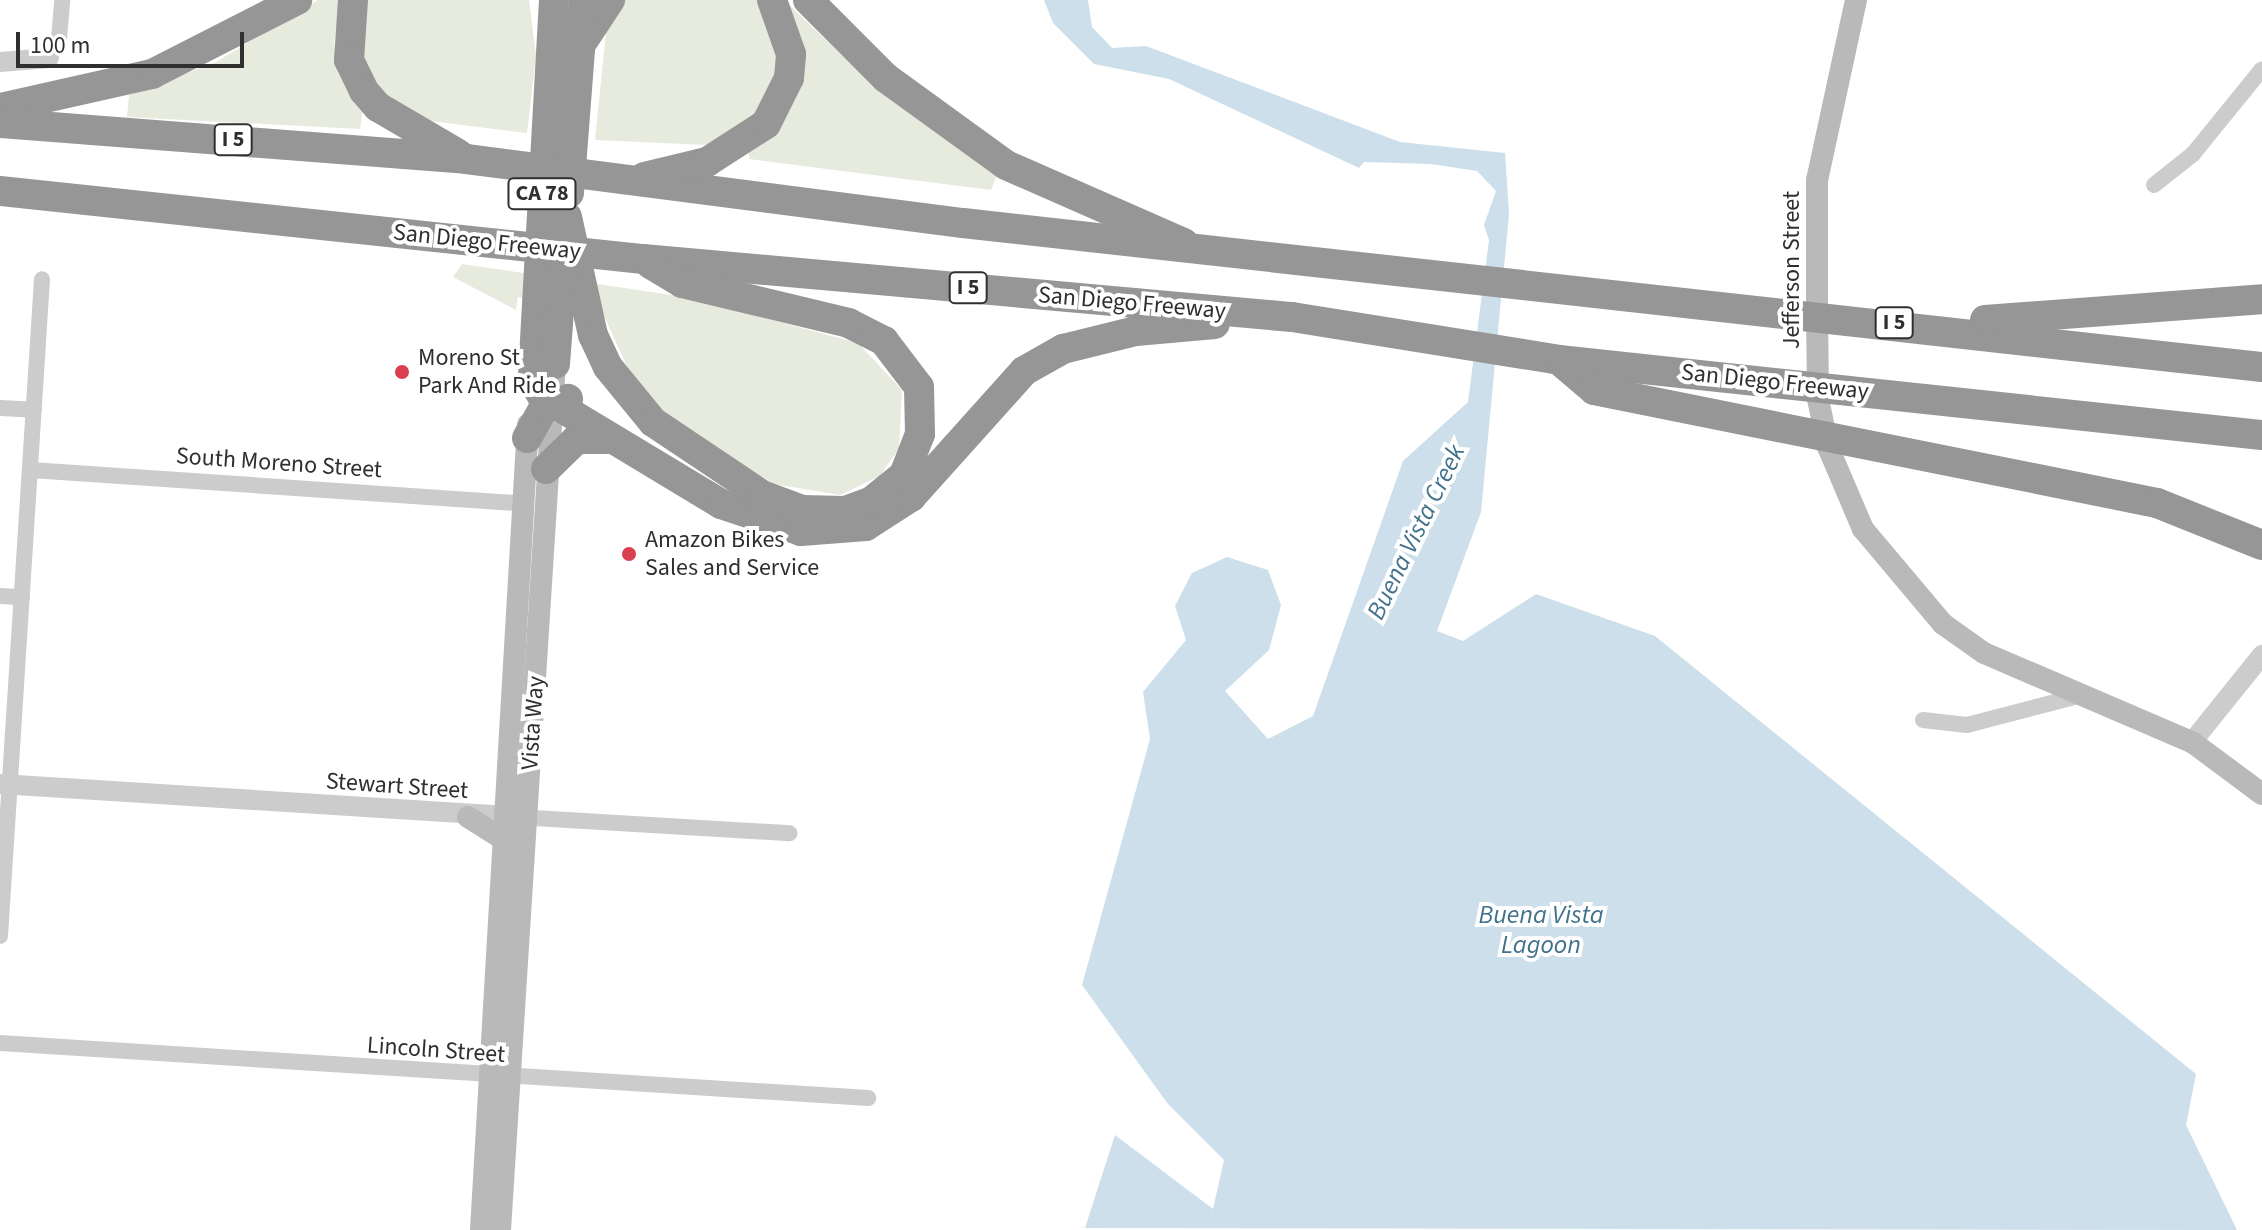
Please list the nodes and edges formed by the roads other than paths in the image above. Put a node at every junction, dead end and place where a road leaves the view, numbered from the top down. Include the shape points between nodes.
1 (62, 0) edge
2 (297, 0) edge
3 (353, 0) edge
4 (539, 0) edge
5 (554, 0) edge
6 (584, 0) edge
7 (610, 0) edge
8 (772, 0) edge
9 (808, 0) edge
10 (1856, 0) edge
11 (580, 45) junction
12 (49, 58) joint
13 (0, 62) edge
14 (550, 62) junction
15 (2262, 69) edge
16 (0, 108) edge
17 (561, 118) junction
18 (0, 123) edge
19 (466, 159) junction
20 (618, 183) junction
21 (2154, 185) dead end
22 (0, 191) edge
23 (1192, 248) junction
24 (643, 259) junction
25 (42, 279) dead end
26 (2262, 299) edge
27 (559, 308) junction
28 (1292, 317) junction
29 (1917, 325) junction
30 (1559, 360) junction
31 (544, 364) junction
32 (2262, 367) edge
33 (551, 402) junction
34 (0, 408) edge
35 (34, 410) junction
36 (2262, 435) edge
37 (527, 438) junction
38 (612, 439) junction
39 (702, 458) junction
40 (546, 469) junction
41 (31, 470) junction
42 (524, 504) junction
43 (2262, 545) edge
44 (0, 596) edge
45 (22, 597) junction
46 (530, 606) junction
47 (2262, 655) edge
48 (2078, 696) junction
49 (1923, 720) dead end
50 (2192, 742) junction
51 (5, 784) edge
52 (2262, 794) edge
53 (468, 817) junction
54 (517, 817) junction
55 (790, 833) dead end
56 (506, 841) junction
57 (0, 936) edge
58 (0, 1043) edge
59 (498, 1078) junction
60 (868, 1098) dead end
61 (481, 1230) edge
62 (500, 1230) edge

1 - 12 street via 59,38
2 - 16 highway via 152,74
3 - 19 highway via 349,60 364,91 378,107
4 - 14 highway
5 - 14 highway, CA 78
6 - 11 highway, CA 78
7 - 11 highway
8 - 20 highway via 791,54 789,78 766,124 707,162
9 - 23 highway via 886,78 1006,165 1148,221
10 - 48 main road, Jefferson Street via 1819,166 1818,399 1828,447 1863,529 1943,624 1984,653
11 - 17 highway, CA 78
12 - 13 street
14 - 17 highway, CA 78
15 - 21 street via 2193,154
17 - 27 highway, CA 78
17 - 27 highway, CA 78 via 567,217
18 - 19 highway, I 5
19 - 20 highway, I 5
20 - 23 highway, I 5
22 - 24 highway, San Diego Freeway / I 5
23 - 29 highway, I 5 via 1525,288
24 - 28 highway, San Diego Freeway / I 5
24 - 39 highway via 682,283 849,323 884,341 919,387 920,434 904,475 872,501 845,511 787,505
25 - 35 street
26 - 29 highway
27 - 31 highway, CA 78
27 - 39 highway via 627,395
28 - 30 highway, San Diego Freeway / I 5
28 - 38 highway via 1136,331 1063,349 989,403 890,515 843,533 768,524
29 - 32 highway, I 5
30 - 36 highway, San Diego Freeway / I 5
30 - 43 highway via 1594,390 2157,503
31 - 33 highway via 537,390
31 - 37 main road, Vista Way
33 - 37 highway
33 - 38 highway
33 - 39 highway via 586,401 665,450
33 - 40 main road, Vista Way
34 - 35 street
35 - 41 street
37 - 42 main road, Vista Way
38 - 40 highway via 577,439
40 - 46 main road, Vista Way
41 - 42 street, South Moreno Street
41 - 45 street
42 - 46 main road, Vista Way
44 - 45 street
45 - 51 street
46 - 54 main road, Vista Way
47 - 50 street
48 - 49 street via 1967,725
48 - 50 main road, Jefferson Street
50 - 52 main road, Jefferson Street
51 - 53 street, Stewart Street
51 - 57 street
53 - 54 street, Stewart Street
53 - 56 main road
54 - 55 street, Stewart Street
54 - 56 main road, Vista Way
54 - 59 main road, Vista Way
56 - 59 main road, Vista Way
58 - 59 street, Lincoln Street
59 - 60 street, Lincoln Street
59 - 61 main road, Vista Way
59 - 62 main road, Vista Way

